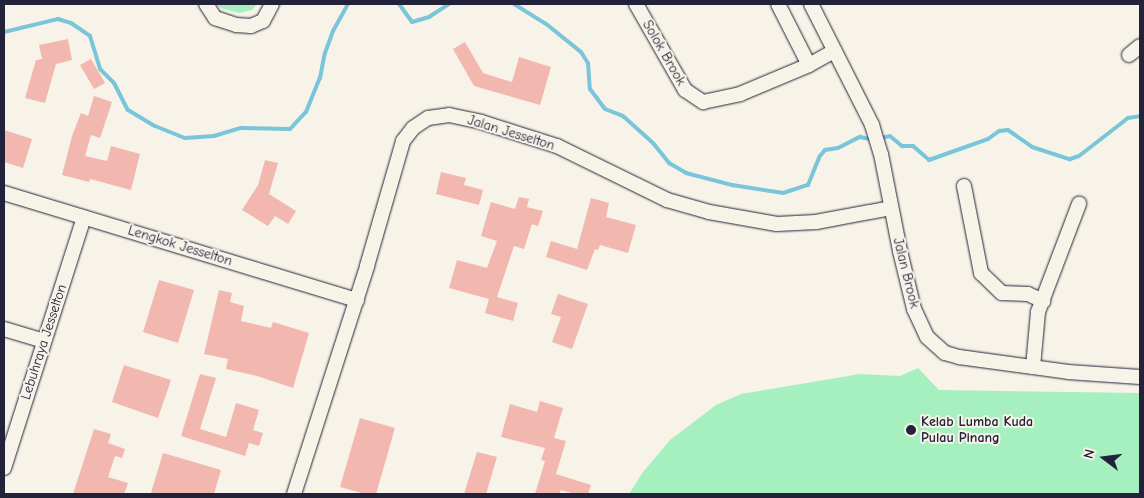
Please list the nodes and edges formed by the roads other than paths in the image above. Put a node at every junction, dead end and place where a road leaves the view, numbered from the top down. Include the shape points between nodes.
1 (206, 4) edge
2 (272, 4) edge
3 (636, 4) edge
4 (778, 4) edge
5 (811, 4) edge
6 (834, 51) junction
7 (809, 65) junction
8 (964, 186) dead end
9 (4, 193) edge
10 (1078, 204) dead end
11 (891, 208) junction
12 (84, 216) junction
13 (356, 300) junction
14 (1042, 301) junction
15 (4, 329) edge
16 (44, 341) junction
17 (1033, 367) junction
18 (1140, 377) edge
19 (4, 468) edge
20 (294, 494) edge

1 - 2 street via 215,18 251,26 263,21
3 - 7 street, Solok Brook via 685,90 703,102 740,94
4 - 7 street
5 - 6 street, Jalan Brook
6 - 7 street, Solok Brook
6 - 11 street, Jalan Brook via 872,125
8 - 14 street via 981,273 1002,293 1028,294
9 - 12 street, Lengkok Jesselton
10 - 14 street
11 - 13 street, Jalan Jesselton via 816,222 777,224 727,215 667,200 557,146 449,115 428,118 413,128 403,142
11 - 17 street, Jalan Brook via 914,309 927,337 945,353
12 - 13 street, Lengkok Jesselton
12 - 16 street, Lebuhraya Jesselton
13 - 20 street, Jalan Jesselton
14 - 17 street via 1035,331
15 - 16 street
16 - 19 street, Lebuhraya Jesselton
17 - 18 street, Jalan Brook

